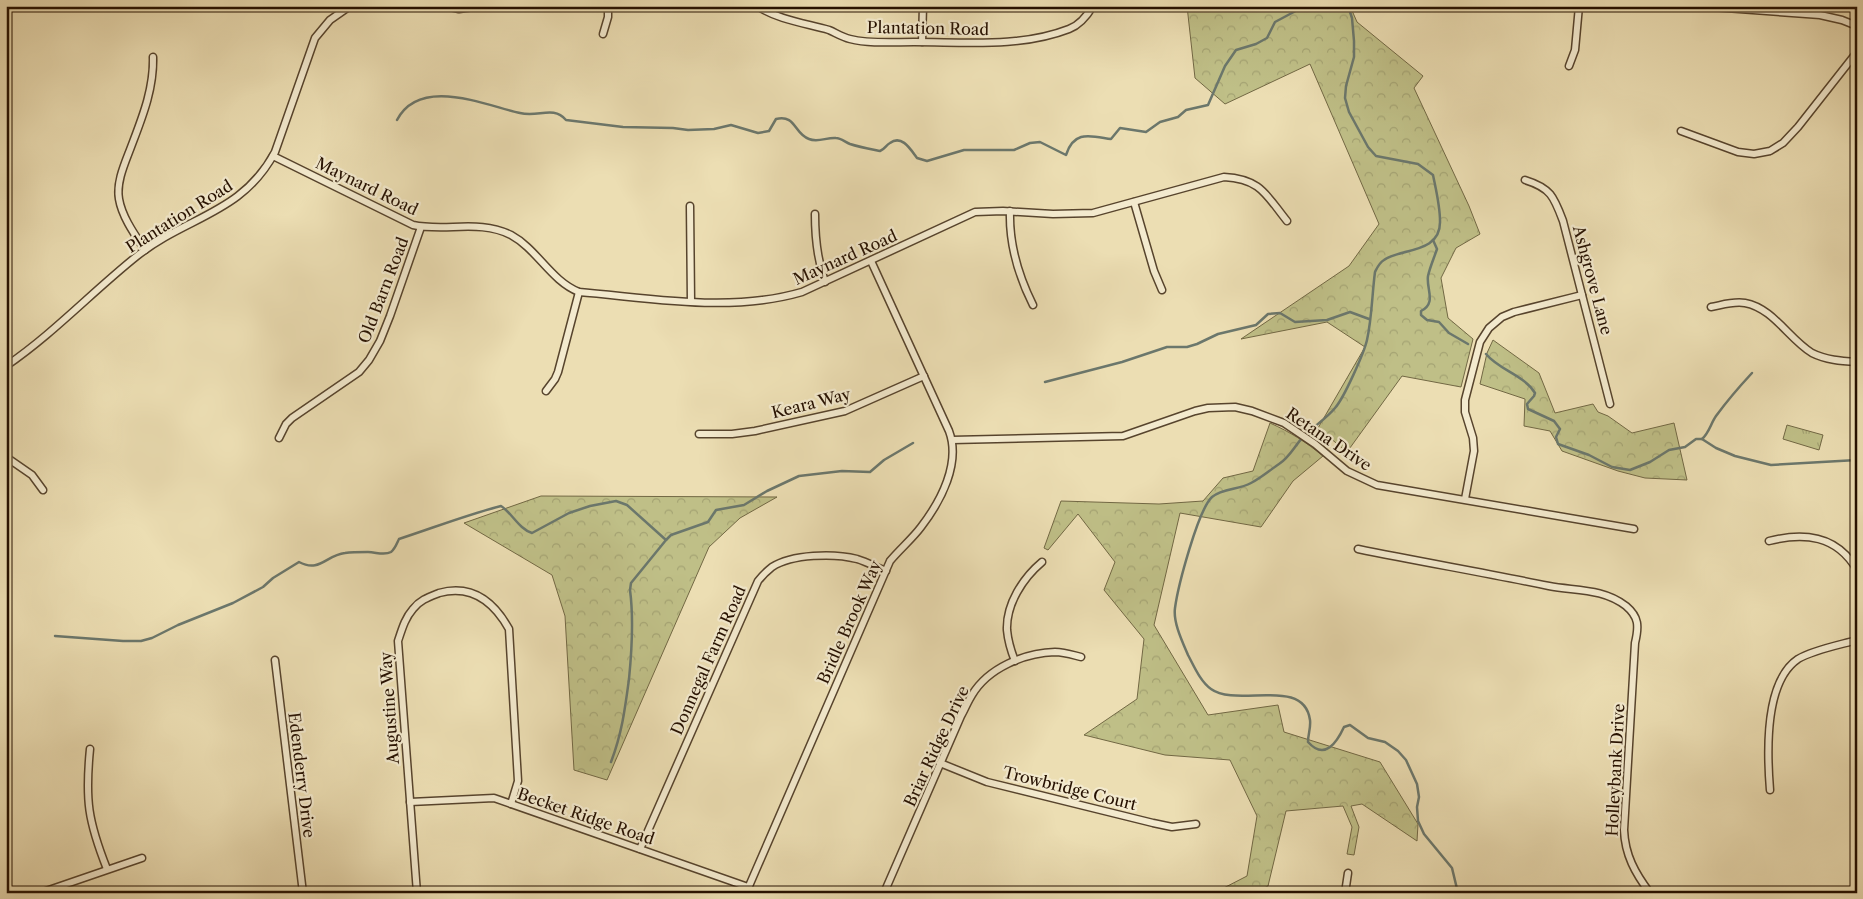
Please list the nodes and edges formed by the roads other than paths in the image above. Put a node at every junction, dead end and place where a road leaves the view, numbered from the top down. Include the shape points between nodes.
1 (350, 6) edge
2 (446, 6) edge
3 (481, 6) edge
4 (608, 6) edge
5 (757, 6) edge
6 (923, 6) edge
7 (1093, 6) edge
8 (1579, 6) edge
9 (1698, 6) edge
10 (1857, 26) edge
11 (602, 34) dead end
12 (922, 42) junction
13 (1857, 52) edge
14 (153, 57) dead end
15 (1569, 66) dead end
16 (1682, 131) dead end
17 (273, 156) junction
18 (1525, 180) dead end
19 (1134, 202) junction
20 (690, 206) dead end
21 (1010, 211) junction
22 (815, 214) dead end
23 (1287, 221) dead end
24 (421, 227) junction
25 (145, 250) junction
26 (871, 261) junction
27 (824, 282) junction
28 (1162, 290) dead end
29 (579, 292) junction
30 (1582, 295) junction
31 (690, 301) junction
32 (1033, 305) dead end
33 (1711, 307) dead end
34 (1857, 362) edge
35 (6, 366) edge
36 (924, 376) junction
37 (546, 391) dead end
38 (1610, 404) dead end
39 (699, 434) dead end
40 (280, 438) dead end
41 (952, 440) junction
42 (6, 457) edge
43 (43, 490) dead end
44 (1464, 499) junction
45 (1634, 529) dead end
46 (1769, 541) dead end
47 (1358, 549) dead end
48 (1042, 562) dead end
49 (1856, 568) edge
50 (886, 571) junction
51 (1857, 640) edge
52 (1081, 657) dead end
53 (275, 660) dead end
54 (1015, 661) junction
55 (90, 749) dead end
56 (940, 763) junction
57 (1770, 790) dead end
58 (410, 802) junction
59 (511, 804) junction
60 (1196, 824) dead end
61 (640, 849) junction
62 (142, 858) dead end
63 (107, 869) junction
64 (1348, 872) dead end
65 (747, 890) edge
66 (40, 893) edge
67 (303, 893) edge
68 (417, 893) edge
69 (884, 893) edge
70 (1345, 893) edge
71 (1650, 893) edge

1 - 17 street, Plantation Road via 330,20 315,38
2 - 3 street
4 - 11 street via 608,18
5 - 12 street, Plantation Road via 786,20 850,39
6 - 12 street
7 - 12 street, Plantation Road via 1076,25 1050,34 996,43
8 - 15 street via 1575,50
9 - 10 street via 1820,15
13 - 16 street via 1798,127 1770,151 1738,152
14 - 25 street via 147,103 118,187 121,208
17 - 24 street, Maynard Road
17 - 25 street, Plantation Road via 267,168 239,197
18 - 30 street, Ashgrove Lane via 1546,188 1558,206
19 - 21 street, Maynard Road via 1076,215
19 - 23 street, Maynard Road via 1211,179 1238,178 1263,190
19 - 28 street
20 - 31 street
21 - 26 street, Maynard Road via 975,212
21 - 32 street via 1015,262
22 - 27 street via 817,255
24 - 29 street, Maynard Road via 482,227 510,234 564,284
24 - 40 street, Old Barn Road via 387,324 370,360 359,372 292,418
25 - 35 street, Plantation Road
26 - 27 street, Maynard Road
26 - 36 street, Bridle Brook Way
27 - 31 street, Maynard Road via 802,292 761,301
29 - 31 street, Maynard Road
29 - 37 street via 558,372
30 - 38 street, Ashgrove Lane
30 - 44 street via 1502,317 1480,342 1465,400 1474,451
33 - 34 street via 1748,304 1768,315 1811,352 1834,360
36 - 39 street, Keara Way via 845,411 755,431
36 - 41 street, Bridle Brook Way
41 - 44 street, Retana Drive via 1122,436 1195,410 1222,407 1252,411 1284,423 1347,470 1377,484
41 - 50 street, Bridle Brook Way via 948,480 938,500 921,527 890,561
42 - 43 street via 32,475
44 - 45 street, Retana Drive
46 - 49 street via 1787,536 1819,539 1842,551
47 - 71 street, Holleybank Drive via 1598,592 1622,603 1634,614 1638,624 1624,830 1631,863
48 - 54 street via 1022,583 1010,612 1007,628
50 - 61 street, Donnegal Farm Road via 846,557 800,556 772,568 758,581
50 - 65 street, Bridle Brook Way
51 - 57 street via 1802,657 1792,664 1779,682 1772,707
52 - 54 street, Briar Ridge Drive via 1055,652
53 - 67 street, Edenderry Drive
54 - 56 street, Briar Ridge Drive via 979,685
55 - 63 street via 88,813
56 - 60 street, Trowbridge Court via 987,782 1153,823 1172,827
56 - 69 street, Briar Ridge Drive
58 - 59 street, Becket Ridge Road via 494,798
58 - 59 street, Augustine Way via 398,641 404,623 426,598 461,591 477,594 490,603 508,630 518,782
58 - 68 street, Augustine Way
59 - 61 street, Becket Ridge Road
61 - 65 street, Becket Ridge Road
62 - 63 street
63 - 66 street
64 - 70 street

